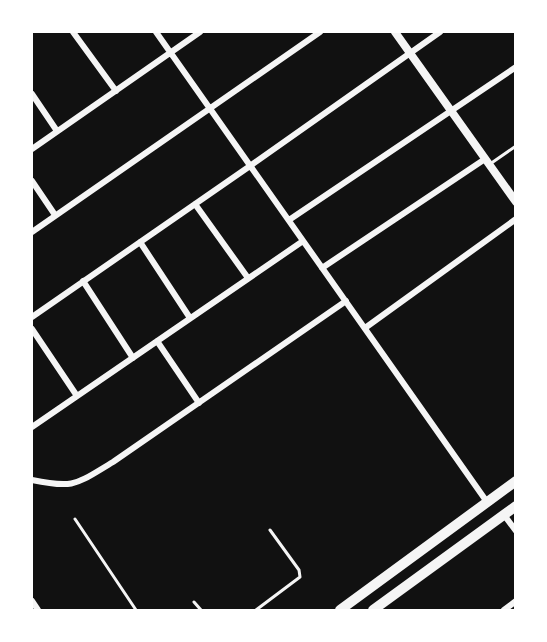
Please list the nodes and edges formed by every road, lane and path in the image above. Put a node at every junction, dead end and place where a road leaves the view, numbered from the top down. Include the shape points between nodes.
1 (73, 32) edge
2 (156, 32) edge
3 (200, 32) edge
4 (320, 32) edge
5 (395, 32) edge
6 (440, 32) edge
7 (171, 52) junction
8 (410, 53) junction
9 (516, 68) edge
10 (116, 91) junction
11 (32, 94) edge
12 (209, 108) junction
13 (451, 111) junction
14 (57, 131) junction
15 (516, 146) edge
16 (32, 149) edge
17 (487, 162) junction
18 (250, 166) junction
19 (32, 181) edge
20 (516, 202) edge
21 (195, 204) junction
22 (56, 215) junction
23 (516, 219) edge
24 (289, 220) junction
25 (32, 232) edge
26 (140, 242) junction
27 (303, 242) junction
28 (322, 268) junction
29 (248, 278) junction
30 (83, 281) junction
31 (346, 301) junction
32 (32, 317) edge
33 (190, 318) junction
34 (365, 328) junction
35 (32, 329) edge
36 (157, 341) junction
37 (133, 357) junction
38 (77, 396) junction
39 (199, 403) junction
40 (32, 428) edge
41 (32, 480) edge
42 (516, 482) edge
43 (487, 502) junction
44 (516, 506) edge
45 (504, 515) junction
46 (75, 519) dead end
47 (270, 530) dead end
48 (516, 531) edge
49 (194, 602) dead end
50 (516, 602) edge
51 (32, 603) edge
52 (38, 610) edge
53 (136, 610) edge
54 (201, 610) edge
55 (256, 610) edge
56 (340, 610) edge
57 (373, 610) edge
58 (504, 610) edge

1 - 10 street
2 - 7 street
3 - 7 street
4 - 12 street
5 - 8 street
6 - 8 street
7 - 10 street
7 - 12 street
8 - 13 street
8 - 18 street
9 - 13 street
10 - 14 street
11 - 14 street
12 - 18 street
12 - 22 street
13 - 17 street
13 - 24 street
14 - 16 street
15 - 17 lane
17 - 20 street
17 - 28 street
18 - 21 street
18 - 24 street
19 - 22 street
21 - 26 street
21 - 29 street
22 - 25 street
23 - 34 street
24 - 27 street
26 - 30 street
26 - 33 street
27 - 28 street
27 - 29 street
28 - 31 street
29 - 33 street
30 - 32 street
30 - 37 street
31 - 34 street
31 - 39 street
33 - 36 street
34 - 43 street
35 - 38 street
36 - 37 street
36 - 39 street
37 - 38 street
38 - 40 street
39 - 41 street via 80,482 67,486
42 - 43 main road
43 - 56 main road
44 - 45 main road
45 - 48 street
45 - 57 main road
46 - 53 lane
47 - 55 lane via 300,577
49 - 54 lane
50 - 58 street
51 - 52 street

